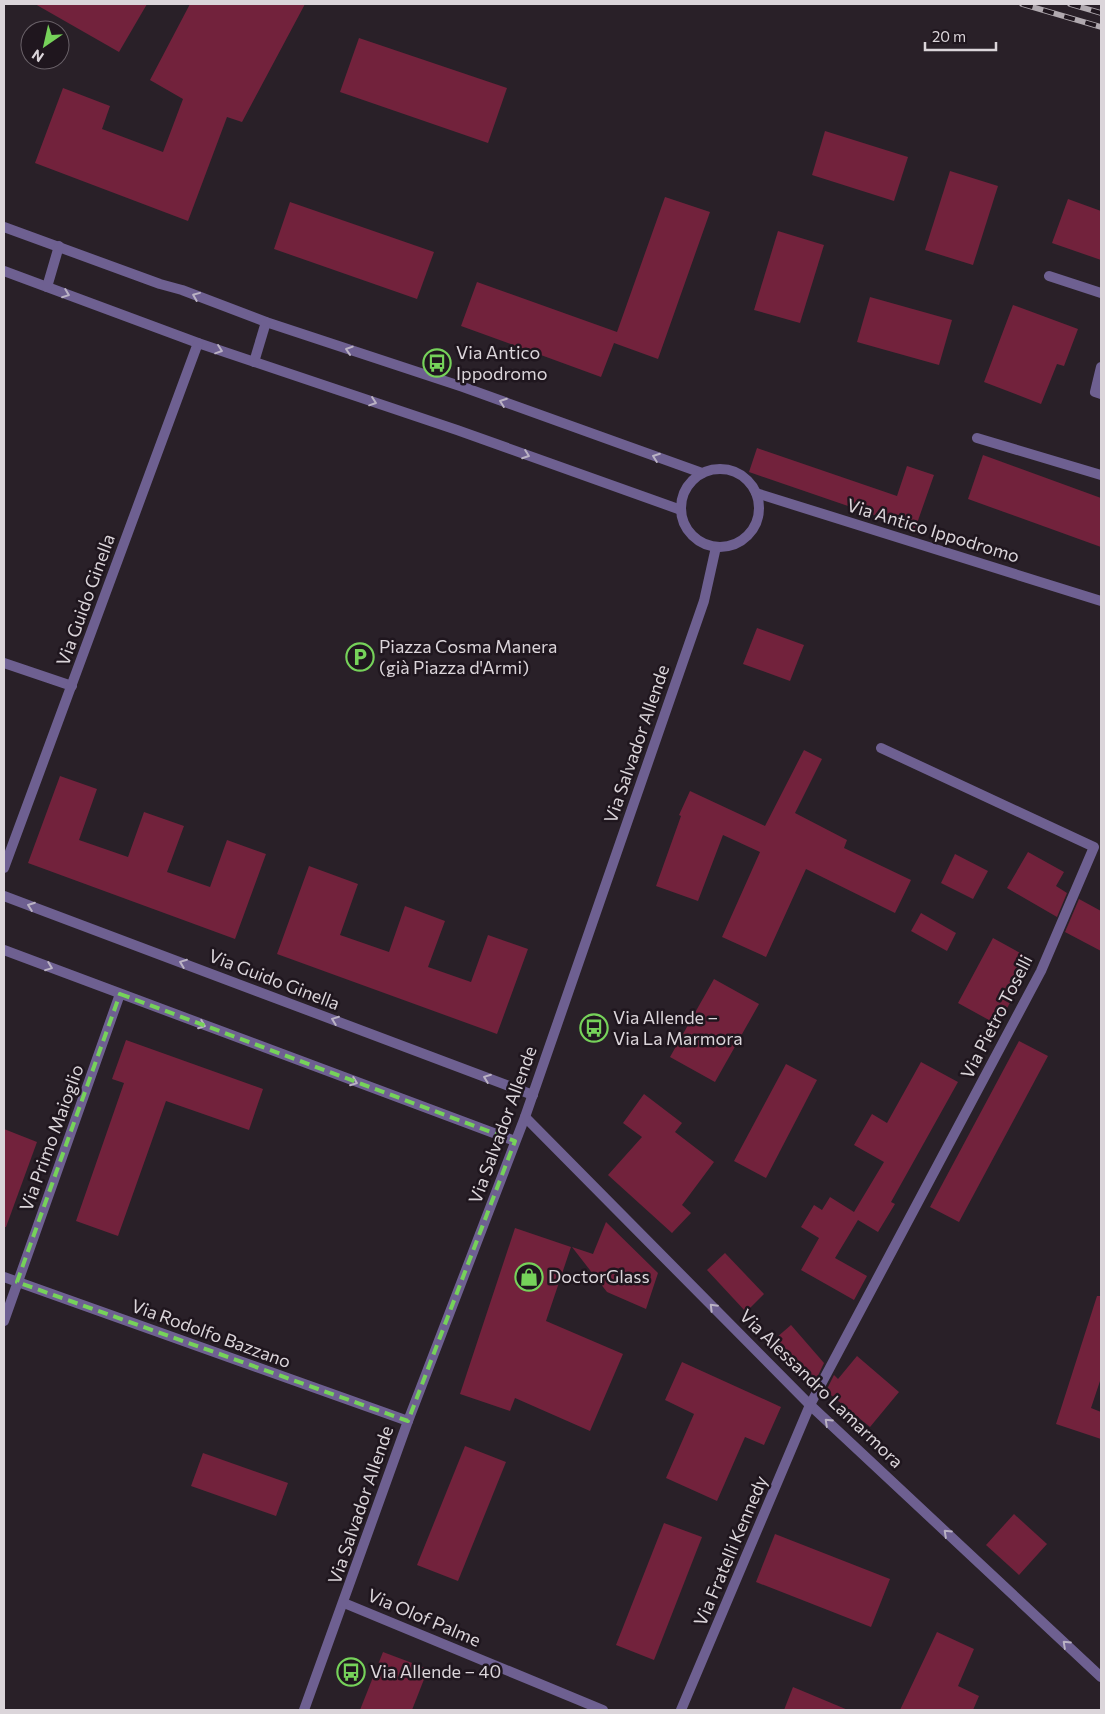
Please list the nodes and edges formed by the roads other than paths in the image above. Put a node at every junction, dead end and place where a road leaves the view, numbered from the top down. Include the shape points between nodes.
1 (4, 227) edge
2 (58, 246) junction
3 (4, 272) edge
4 (1049, 276) dead end
5 (47, 287) junction
6 (1101, 293) edge
7 (266, 322) junction
8 (198, 343) junction
9 (254, 362) junction
10 (1101, 367) edge
11 (1101, 394) edge
12 (976, 438) dead end
13 (702, 473) junction
14 (1101, 475) edge
15 (756, 493) junction
16 (680, 510) junction
17 (716, 547) junction
18 (1101, 601) edge
19 (4, 662) edge
20 (72, 686) junction
21 (881, 748) dead end
22 (4, 868) edge
23 (4, 896) edge
24 (4, 950) edge
25 (120, 994) junction
26 (533, 1095) junction
27 (525, 1117) junction
28 (516, 1141) junction
29 (4, 1277) edge
30 (17, 1282) junction
31 (4, 1321) edge
32 (810, 1405) junction
33 (408, 1421) junction
34 (344, 1603) junction
35 (1101, 1677) edge
36 (304, 1710) edge
37 (603, 1710) edge
38 (681, 1710) edge

1 - 2 street
2 - 5 street
7 -> 2 street
3 - 5 street
4 - 6 street
5 -> 8 street
7 - 9 street
13 -> 7 street
8 -> 9 street
8 - 20 street, Via Guido Ginella
9 -> 16 street
10 - 11 street via 1094,392
12 - 14 street
13 - 15 street via 714,469 739,474
13 - 16 street via 686,488
15 - 17 street via 758,515 754,526 738,542
15 - 18 street, Via Antico Ippodromo
16 - 17 street via 688,531 696,539
17 - 26 street, Via Salvador Allende via 704,600
19 - 20 street
20 - 22 street, Via Guido Ginella
21 - 32 street, Via Pietro Toselli via 1094,847 1041,971
26 -> 23 street, Via Guido Ginella
24 -> 25 street
25 -> 28 street
25 - 30 street, Via Primo Maioglio
26 - 27 street, Via Salvador Allende
27 - 28 street, Via Salvador Allende
32 -> 27 street, Via Alessandro Lamarmora
28 - 33 street, Via Salvador Allende
29 - 30 street, Via Rodolfo Bazzano
30 - 31 street, Via Primo Maioglio
30 - 33 street, Via Rodolfo Bazzano
35 -> 32 street, Via Alessandro Lamarmora
32 - 38 street, Via Fratelli Kennedy
33 - 34 street, Via Salvador Allende
34 - 36 street, Via Salvador Allende
34 - 37 street, Via Olof Palme

